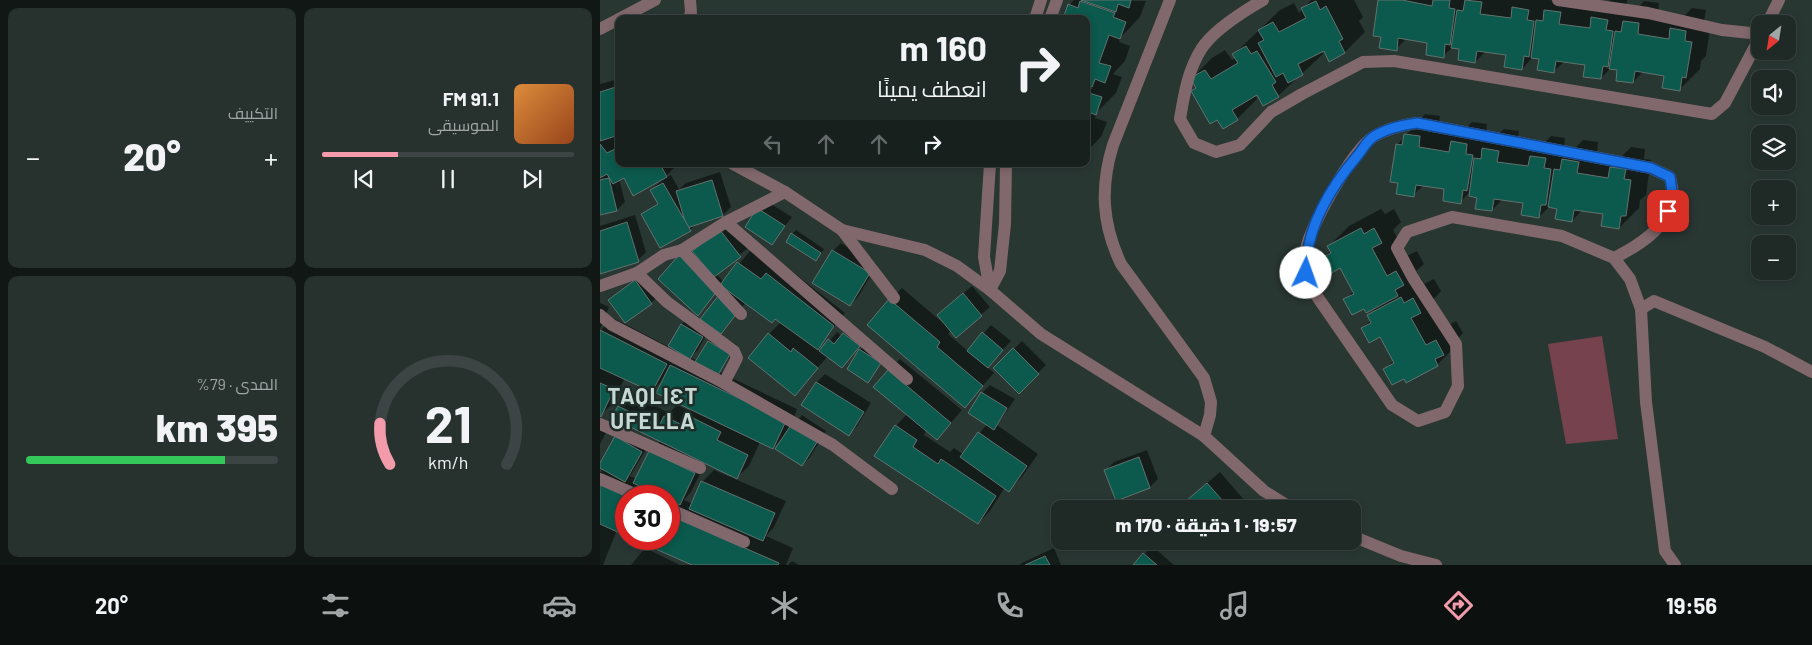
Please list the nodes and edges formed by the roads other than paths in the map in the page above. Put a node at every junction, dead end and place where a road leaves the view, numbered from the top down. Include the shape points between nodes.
1 (656, 0) edge
2 (690, 0) edge
3 (1041, 0) edge
4 (1057, 0) edge
5 (1170, 0) edge
6 (1263, 0) edge
7 (1558, 0) edge
8 (1780, 0) edge
9 (627, 15) edge
10 (690, 15) edge
11 (1036, 15) edge
12 (1051, 15) edge
13 (1772, 15) edge
14 (615, 21) edge
15 (600, 29) edge
16 (1751, 35) edge
17 (1751, 53) edge
18 (739, 167) edge
19 (990, 167) edge
20 (1006, 167) edge
21 (785, 192) junction
22 (726, 222) junction
23 (842, 230) junction
24 (682, 250) junction
25 (1614, 258) junction
26 (637, 273) junction
27 (600, 286) edge
28 (990, 290) junction
29 (894, 298) dead end
30 (1641, 309) junction
31 (741, 314) dead end
32 (600, 315) edge
33 (1812, 372) edge
34 (907, 379) dead end
35 (724, 383) junction
36 (600, 424) edge
37 (1204, 436) junction
38 (700, 468) dead end
39 (600, 479) edge
40 (615, 486) edge
41 (892, 489) dead end
42 (1278, 500) edge
43 (680, 514) edge
44 (1361, 540) edge
45 (744, 542) dead end
46 (1436, 565) edge
47 (1675, 565) edge

1 - 9 street
2 - 10 street
3 - 11 street
4 - 12 street
5 - 37 street via 1113,144 1107,164 1104,206 1112,246 1121,264 1204,378 1211,402
6 - 17 street via 1238,14 1202,48 1188,81 1180,119 1194,143 1216,152 1240,145 1271,112 1364,62 1394,61 1712,114 1725,103
7 - 16 street via 1648,13
8 - 13 street
14 - 15 street
18 - 21 street
19 - 28 street via 984,257
20 - 28 street via 1000,271
21 - 22 street
21 - 23 street
22 - 24 street
22 - 34 street
23 - 28 street via 925,250 957,266
23 - 29 street
24 - 26 street via 664,255
24 - 31 street
25 - 25 street via 1636,247 1662,224 1673,199 1670,177 1651,168 1417,123 1372,138 1333,188 1316,221 1305,253 1306,273 1314,292 1392,405 1418,421 1445,412 1458,386 1456,344 1397,248 1407,232 1452,217 1562,236
25 - 30 street via 1630,279
26 - 27 street
26 - 35 street via 667,302 734,350 737,358
28 - 37 street via 1041,334
30 - 33 street via 1654,300
30 - 47 street via 1646,402 1665,551
32 - 35 street via 620,330
35 - 41 street via 833,445
36 - 38 street
37 - 42 street via 1264,491
39 - 40 street
43 - 45 street
44 - 46 street via 1401,556

